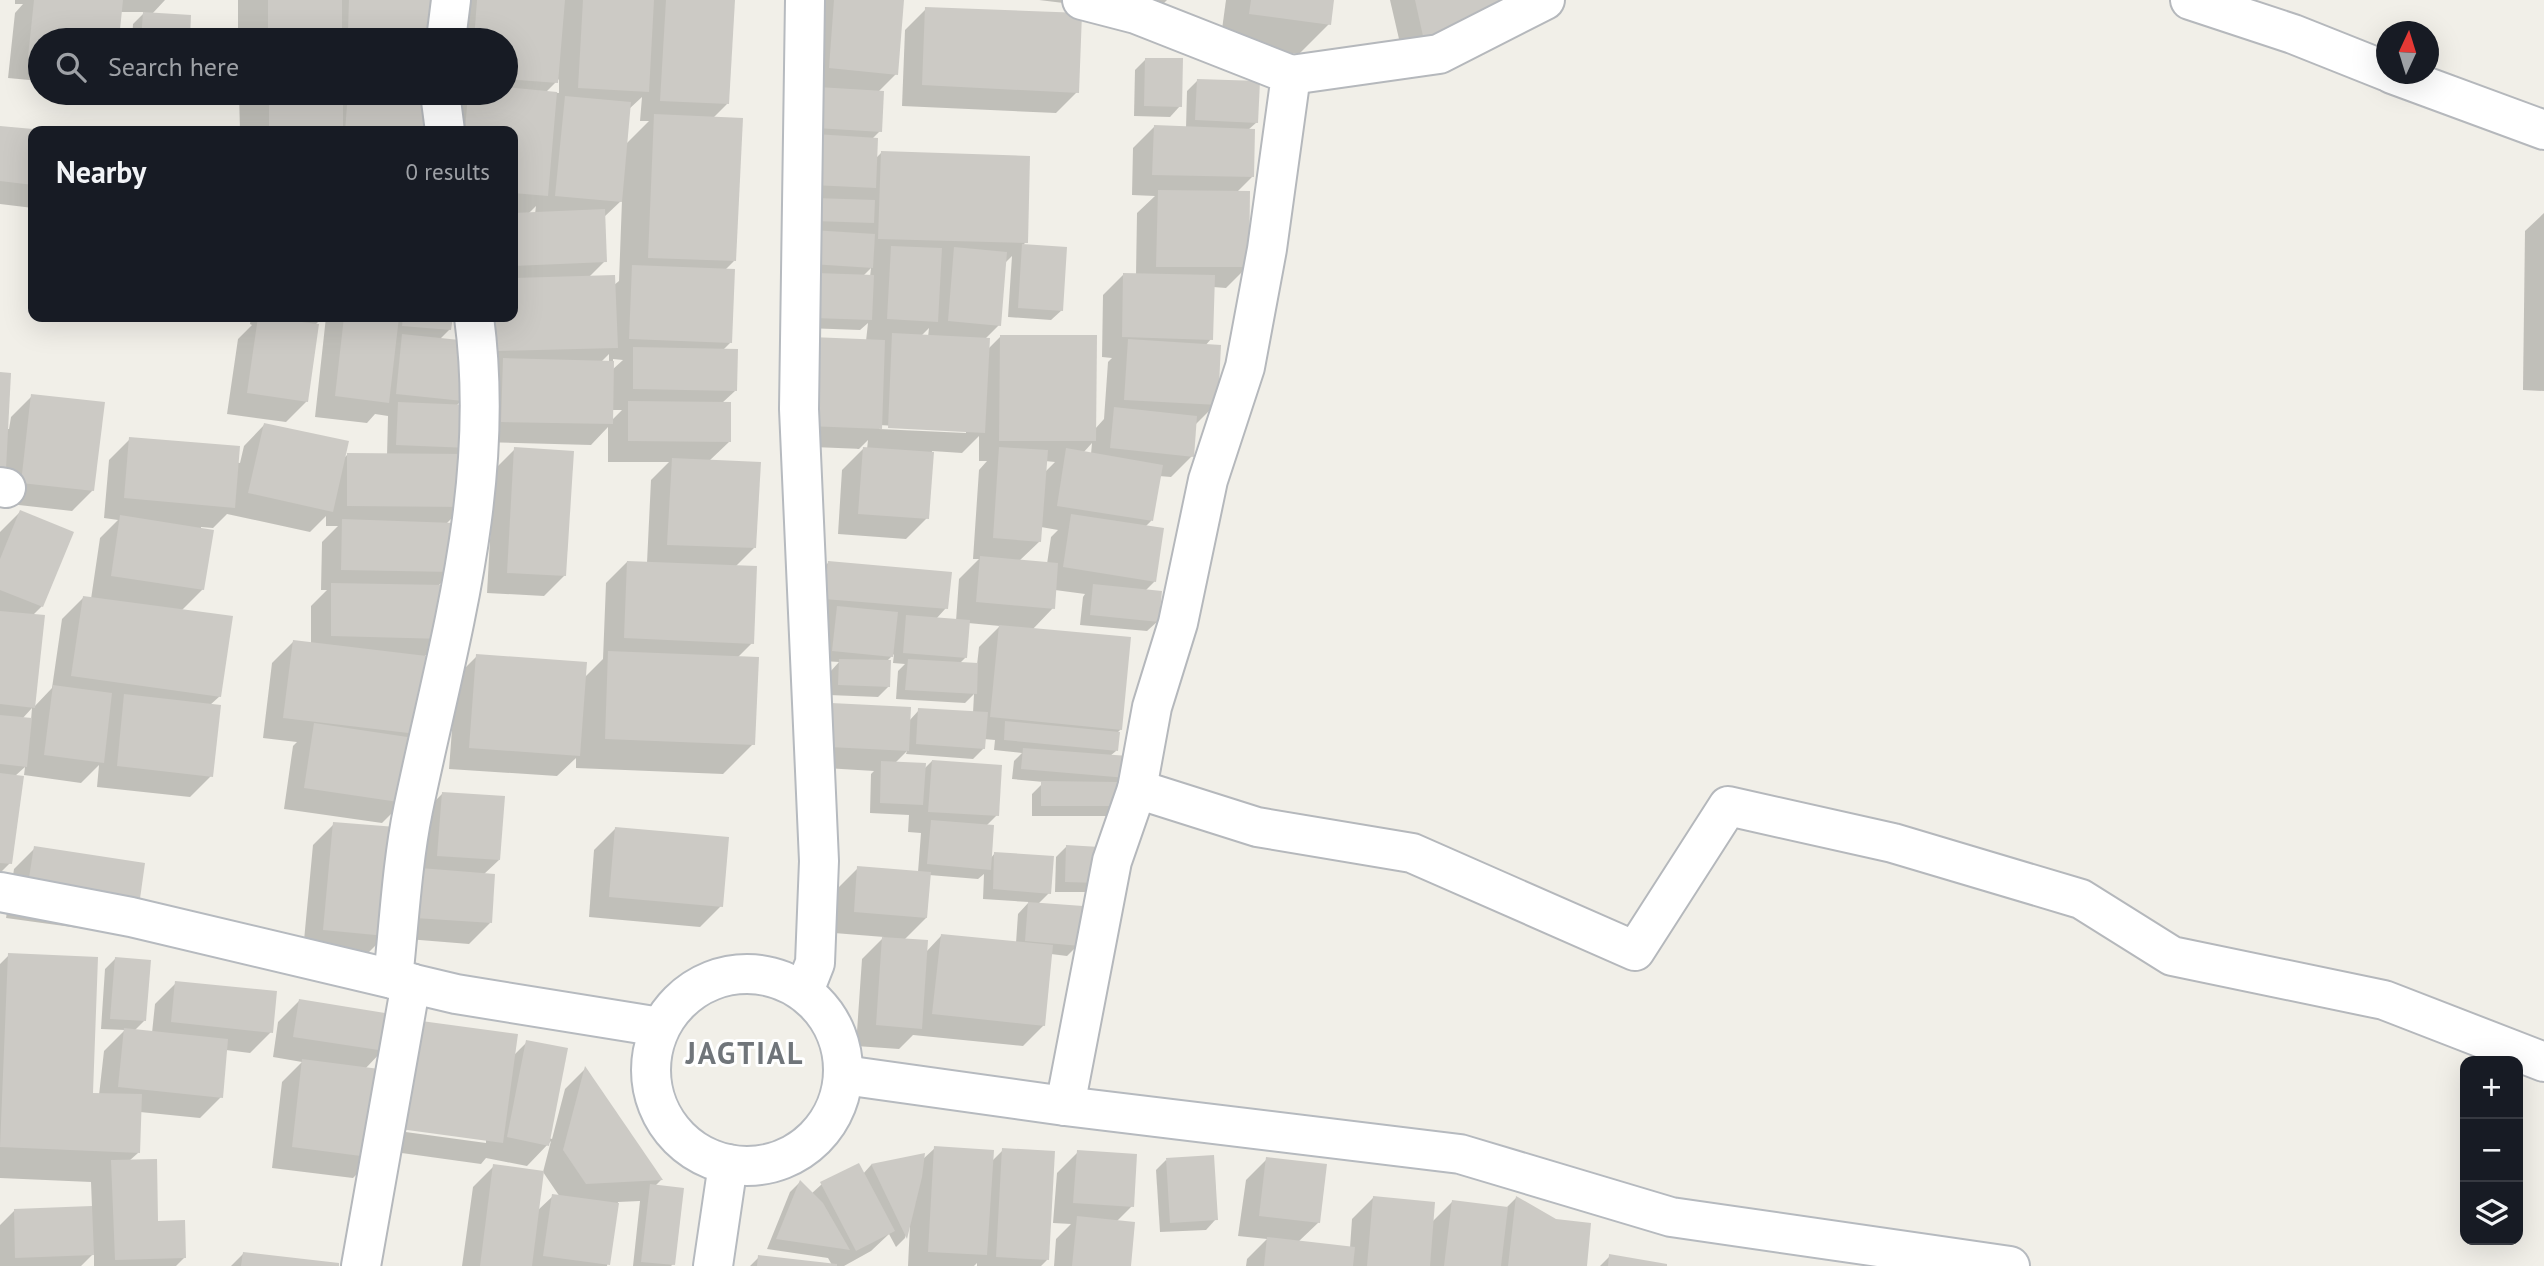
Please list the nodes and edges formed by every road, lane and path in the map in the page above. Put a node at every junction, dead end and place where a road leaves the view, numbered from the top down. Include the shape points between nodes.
1 (451, 0) edge
2 (805, 0) edge
3 (1082, 0) edge
4 (1545, 0) edge
5 (2190, 0) edge
6 (448, 28) edge
7 (2376, 67) edge
8 (1291, 75) junction
9 (2419, 84) edge
10 (441, 105) edge
11 (445, 126) edge
12 (2544, 130) edge
13 (475, 322) edge
14 (1137, 789) junction
15 (0, 892) edge
16 (402, 981) junction
17 (804, 991) junction
18 (660, 1027) junction
19 (2544, 1062) edge
20 (844, 1075) junction
21 (1065, 1106) junction
22 (728, 1164) junction
23 (361, 1266) edge
24 (713, 1266) edge
25 (2010, 1266) edge

1 - 6 street
2 - 17 street via 799,409 819,861 815,963
3 - 8 street via 1136,15
4 - 8 street via 1439,54
5 - 7 street
8 - 14 street via 1245,367 1208,480 1178,623 1152,707
9 - 12 street
10 - 11 street
13 - 16 street via 479,356 478,487 462,595 413,814
14 - 19 street via 1257,827 1412,853 1635,951 1728,806 1893,843 2081,899 2172,956 2384,1000
14 - 21 street via 1112,862
15 - 16 street via 131,917
16 - 18 street
16 - 23 street
17 - 18 street via 773,977 740,973 707,982 680,1000
17 - 20 street via 831,1024 840,1043
18 - 22 street via 652,1055 651,1084 660,1112 677,1136 700,1154
20 - 21 street
20 - 22 street via 837,1108 819,1135 793,1155 761,1165
21 - 25 street via 1460,1154 1671,1217
22 - 24 street

